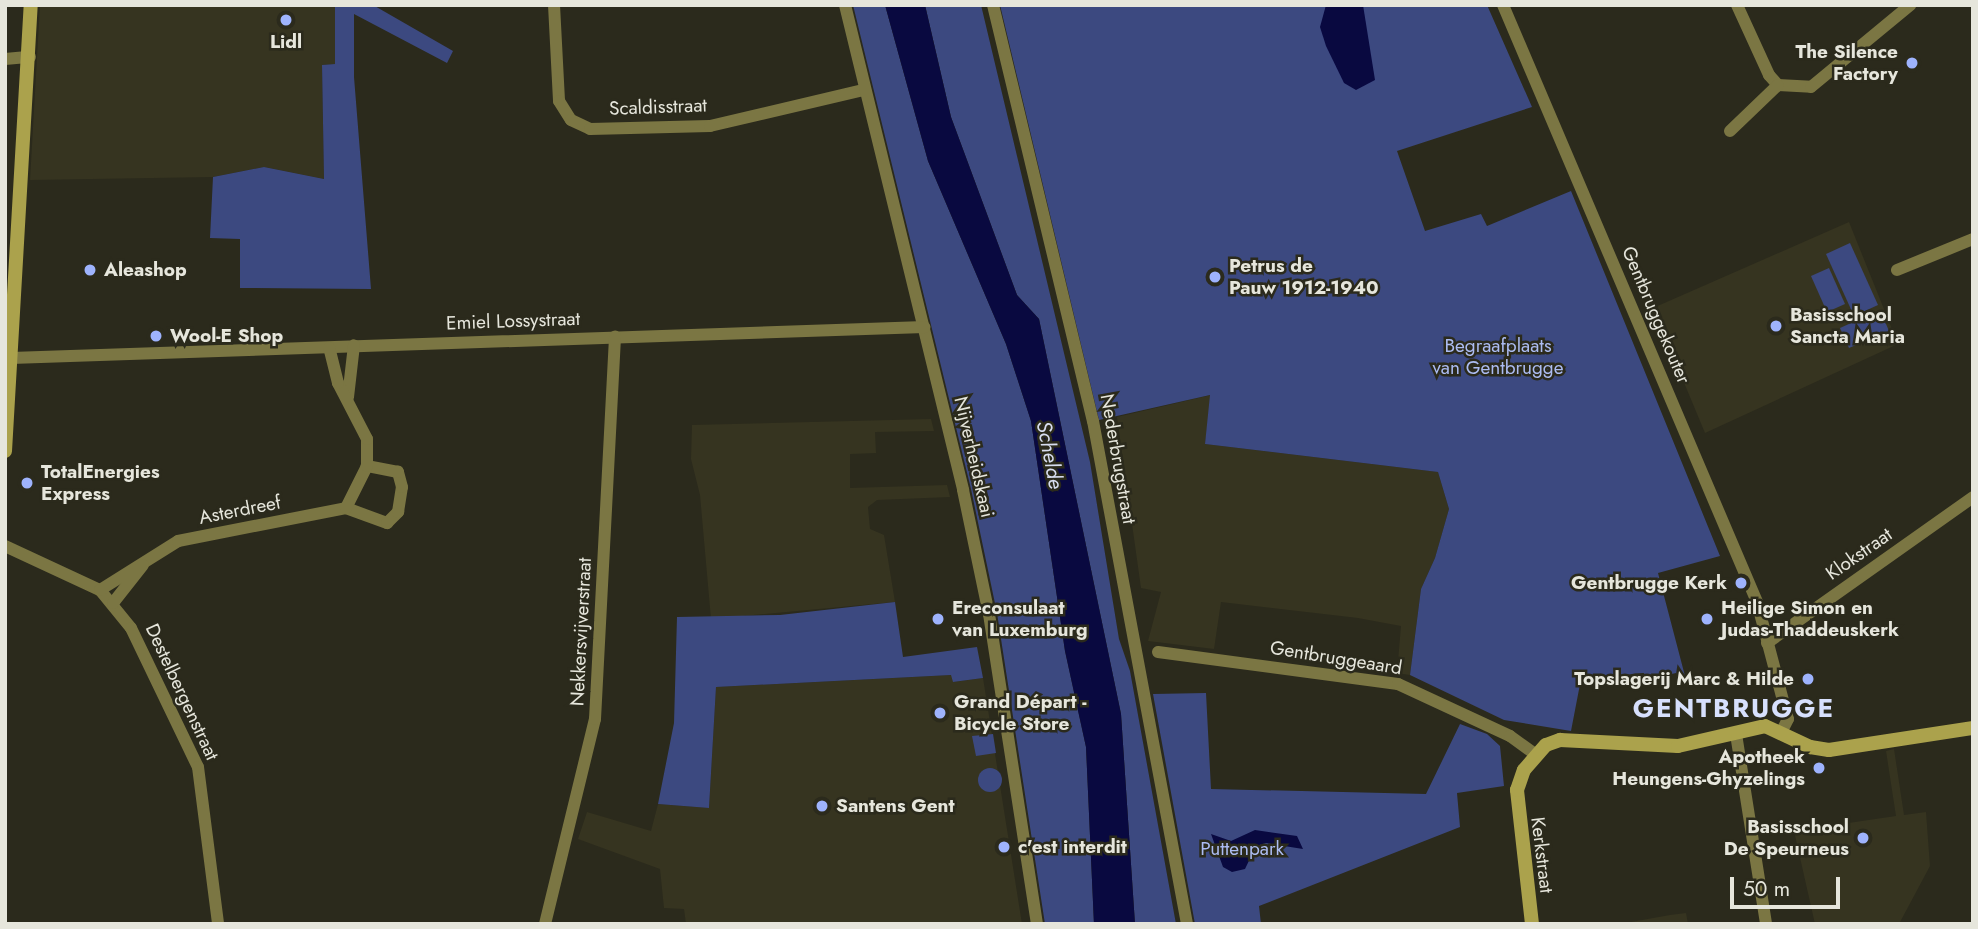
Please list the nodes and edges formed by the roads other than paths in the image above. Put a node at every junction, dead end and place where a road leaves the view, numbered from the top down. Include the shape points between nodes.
1 (31, 5) edge
2 (554, 5) edge
3 (845, 5) edge
4 (993, 5) edge
5 (1503, 5) edge
6 (1737, 5) edge
7 (1910, 5) edge
8 (30, 57) junction
9 (5, 59) edge
10 (1779, 85) junction
11 (864, 90) junction
12 (1730, 131) dead end
13 (1973, 239) edge
14 (1897, 270) dead end
15 (924, 327) junction
16 (615, 337) junction
17 (354, 345) junction
18 (329, 348) junction
19 (11, 358) junction
20 (348, 397) junction
21 (5, 451) edge
22 (367, 466) junction
23 (1973, 497) edge
24 (346, 508) junction
25 (5, 546) edge
26 (145, 562) junction
27 (100, 590) junction
28 (113, 603) junction
29 (1767, 643) junction
30 (1158, 652) dead end
31 (1973, 728) edge
32 (1781, 733) junction
33 (1736, 734) junction
34 (1535, 754) junction
35 (218, 924) edge
36 (545, 924) edge
37 (1037, 924) edge
38 (1187, 924) edge
39 (1532, 924) edge
40 (1766, 924) edge

1 - 8 street
2 - 11 street, Scaldisstraat via 559,101 570,120 590,129 710,126
3 - 11 street, Nijverheidskaai
4 - 38 street, Nederbrugstraat via 1096,434
5 - 29 street, Gentbruggekouter via 1757,602
6 - 10 street via 1754,50
7 - 10 street via 1811,87
8 - 9 street
8 - 19 street
10 - 12 street
11 - 15 street, Nijverheidskaai
13 - 14 street
15 - 16 street, Emiel Lossystraat
15 - 37 street, Nijverheidskaai via 989,614
16 - 17 street, Emiel Lossystraat
16 - 36 street, Nekkersvijverstraat via 595,719
17 - 18 street, Emiel Lossystraat
17 - 20 street
18 - 19 street, Emiel Lossystraat
18 - 20 street via 338,383
19 - 21 street
20 - 22 street via 367,439
22 - 24 street
22 - 24 street via 398,472 402,486 398,512 387,523
23 - 29 street, Klokstraat
24 - 26 street, Asterdreef via 178,541
25 - 27 street, Destelbergenstraat
26 - 27 street, Asterdreef
26 - 28 street, Asterdreef
27 - 28 street, Destelbergenstraat
28 - 35 street, Destelbergenstraat via 131,628 198,766
29 - 32 street, Gentbruggekouter via 1788,719
30 - 34 street, Gentbruggeaard via 1398,684 1510,736
31 - 32 street via 1829,750
32 - 33 street via 1765,726
33 - 34 street via 1692,744 1560,740
33 - 40 street
34 - 39 street, Kerkstraat via 1517,790

